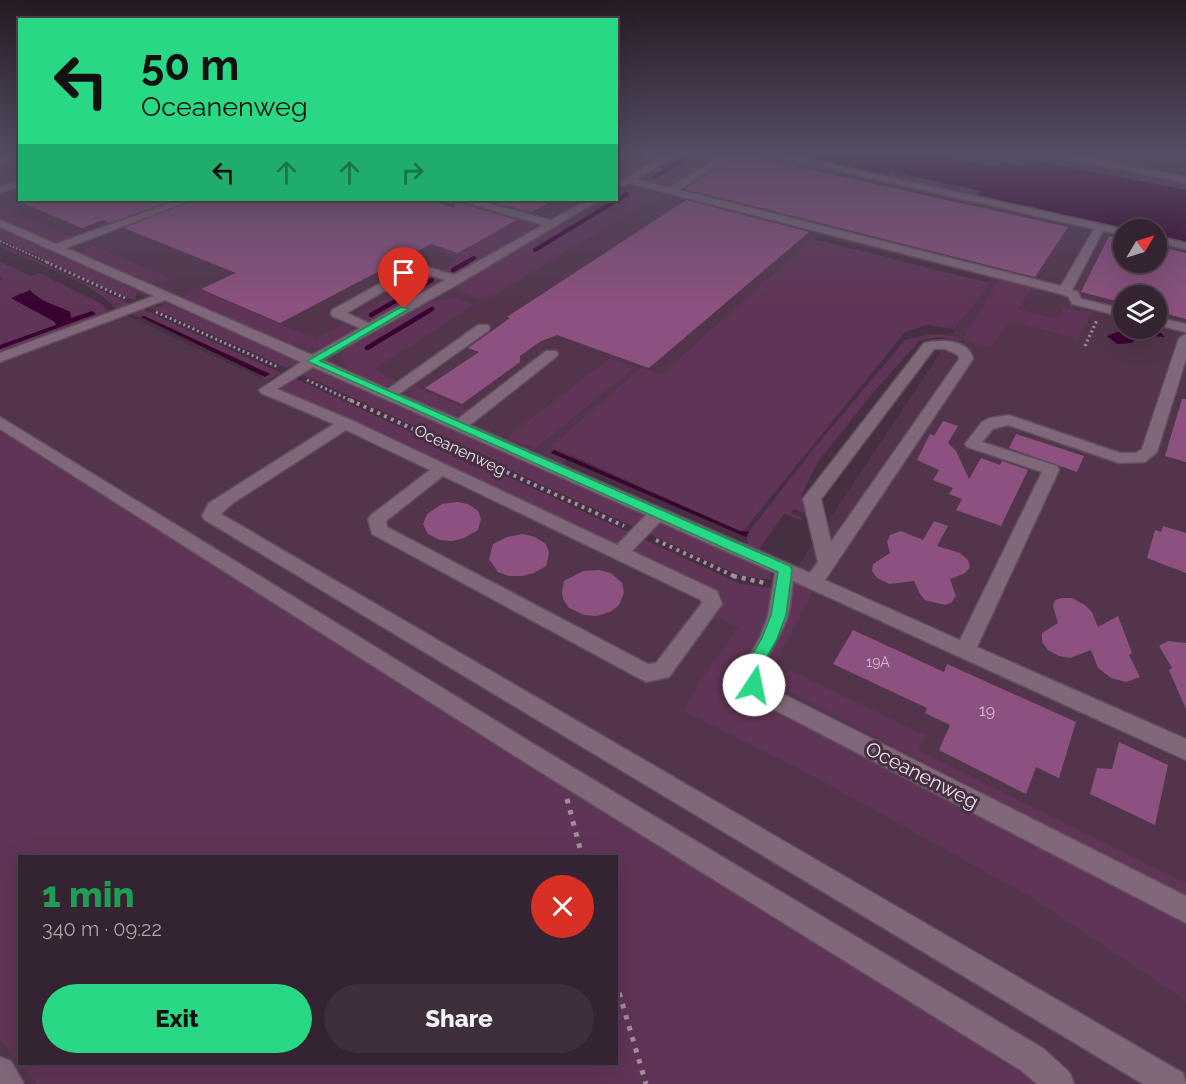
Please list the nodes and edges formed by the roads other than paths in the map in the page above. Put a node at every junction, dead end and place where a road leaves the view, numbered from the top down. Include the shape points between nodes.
1 (174, 205) edge
2 (484, 205) edge
3 (586, 205) edge
4 (725, 205) edge
5 (999, 205) edge
6 (0, 223) edge
7 (552, 224) junction
8 (1100, 227) junction
9 (1113, 230) edge
10 (1167, 242) edge
11 (1186, 246) edge
12 (55, 248) junction
13 (456, 280) junction
14 (1065, 291) junction
15 (165, 296) junction
16 (1113, 310) edge
17 (1167, 324) edge
18 (370, 328) junction
19 (483, 328) dead end
20 (1186, 328) edge
21 (1186, 338) edge
22 (551, 354) dead end
23 (0, 358) edge
24 (312, 361) junction
25 (388, 394) junction
26 (0, 422) edge
27 (346, 423) junction
28 (459, 426) junction
29 (442, 469) junction
30 (657, 514) junction
31 (620, 553) junction
32 (827, 562) junction
33 (784, 578) junction
34 (813, 583) junction
35 (964, 652) junction
36 (1186, 750) edge
37 (1186, 910) edge
38 (0, 1072) edge
39 (9, 1084) edge
40 (1059, 1084) edge
41 (1172, 1084) edge

1 - 12 street
2 - 7 street
3 - 7 street
4 - 14 street
5 - 8 street
6 - 12 street, Oceanenweg
7 - 13 street
8 - 9 street
8 - 14 street
10 - 11 street
12 - 15 street, Oceanenweg
13 - 18 street
13 - 18 street via 417,267 337,313
14 - 16 street via 1074,295 1076,301
15 - 23 street
15 - 24 street, Oceanenweg
17 - 20 street
18 - 24 street
19 - 25 street
21 - 35 street via 1149,452 1139,458 1119,458 1009,420 987,424 973,444 1051,470
22 - 28 street
24 - 25 street, Oceanenweg
24 - 27 street via 266,390
25 - 28 street, Oceanenweg
26 - 40 street via 1033,1060
27 - 29 street
27 - 41 street via 215,507 212,516
28 - 30 street, Oceanenweg
29 - 31 street
29 - 31 street via 377,519 378,530 646,673 662,670 712,604 710,596
30 - 31 street
30 - 33 street, Oceanenweg
32 - 32 street via 966,359 958,348 939,343 929,346 812,499
32 - 34 street
33 - 34 street, Oceanenweg
33 - 37 street, Oceanenweg via 770,639 752,669 754,685 773,699
34 - 35 street, Oceanenweg
35 - 36 street, Oceanenweg
38 - 39 street

